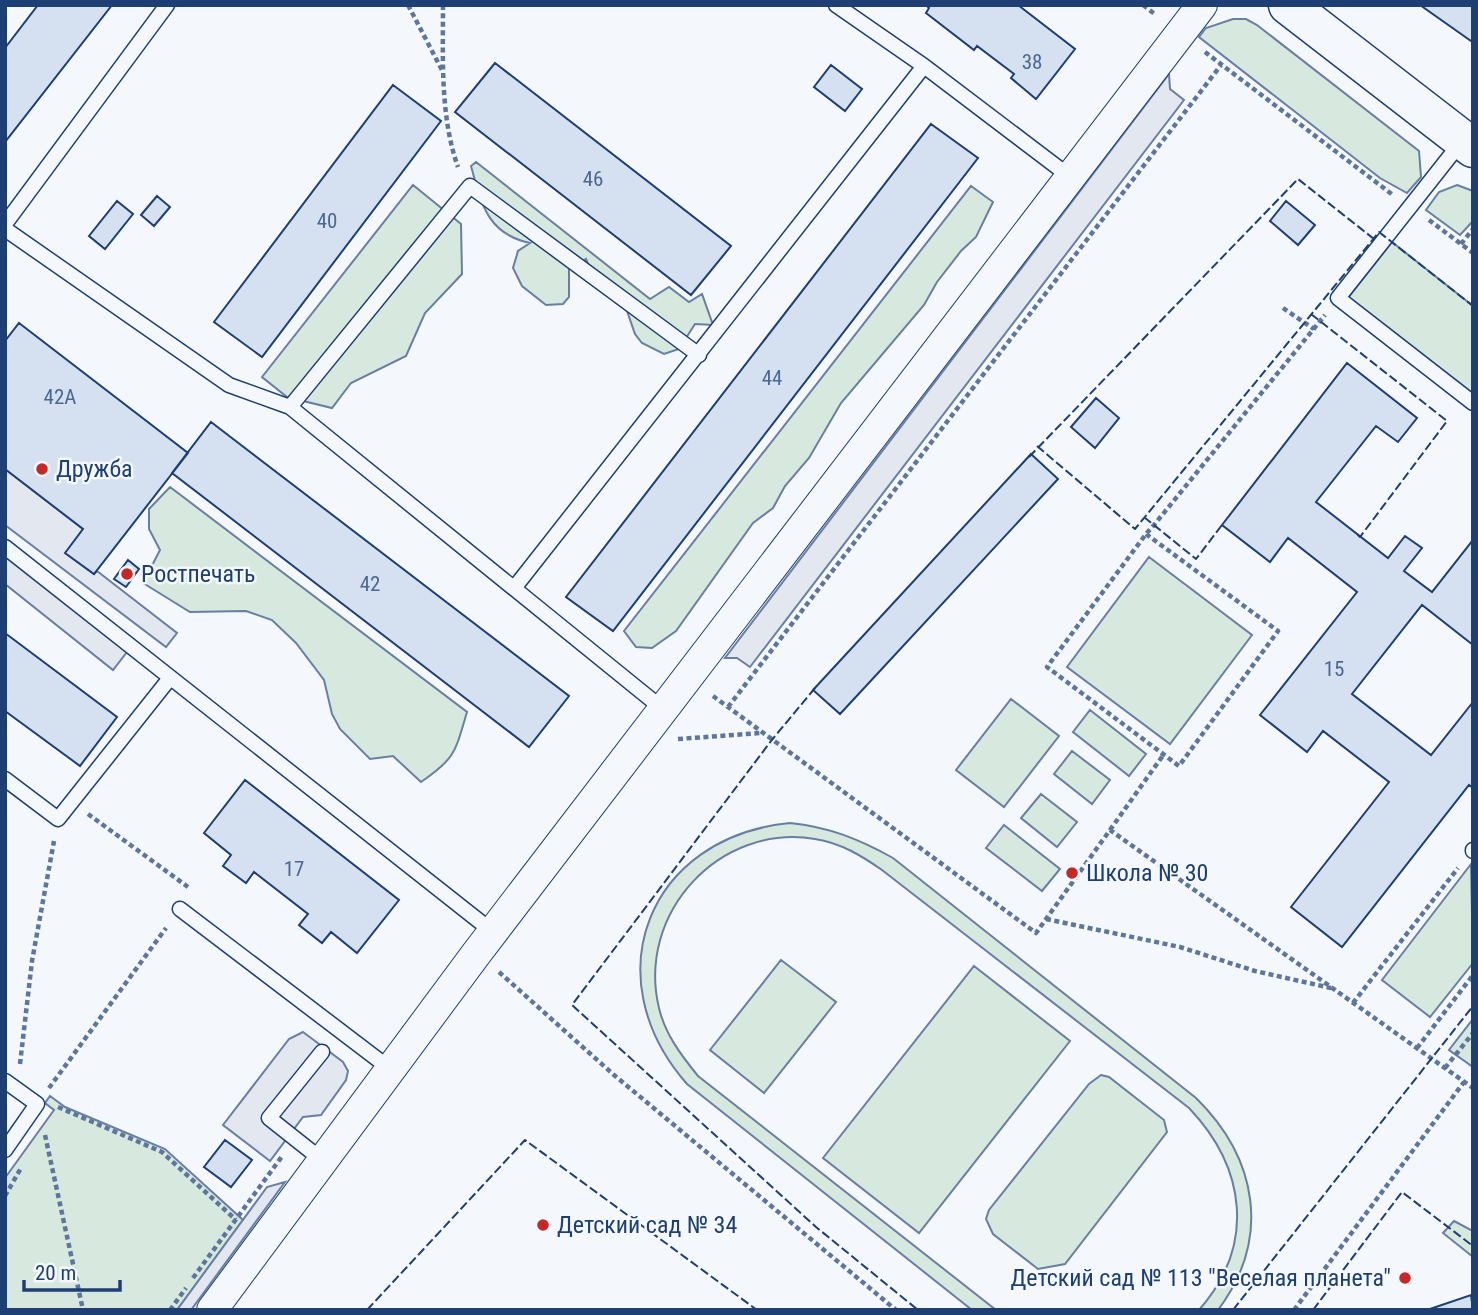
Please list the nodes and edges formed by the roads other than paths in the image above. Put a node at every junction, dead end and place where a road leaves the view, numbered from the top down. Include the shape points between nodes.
1 (166, 5) edge
2 (836, 5) edge
3 (1202, 5) edge
4 (1288, 5) edge
5 (924, 66) junction
6 (1468, 144) edge
7 (1069, 176) junction
8 (5, 226) edge
9 (699, 355) junction
10 (1473, 403) edge
11 (290, 407) junction
12 (5, 547) edge
13 (514, 587) junction
14 (170, 678) junction
15 (664, 710) junction
16 (5, 779) edge
17 (180, 909) road end
18 (493, 932) junction
19 (322, 1052) dead end
20 (389, 1068) junction
21 (11, 1085) edge
22 (5, 1150) edge
23 (322, 1160) junction
24 (212, 1310) edge

1 - 8 lane
2 - 5 lane
3 - 7 street
4 - 6 main road
5 - 7 lane
5 - 9 lane
6 - 10 lane via 1338,298
7 - 15 street
8 - 11 lane via 229,386
9 - 11 lane via 470,186
9 - 13 lane
11 - 13 lane
12 - 14 lane
13 - 15 lane
14 - 16 lane via 58,819
14 - 18 lane
15 - 18 street
17 - 20 lane
18 - 20 street
19 - 23 lane via 269,1118
20 - 23 street
21 - 22 lane via 40,1100
23 - 24 street

